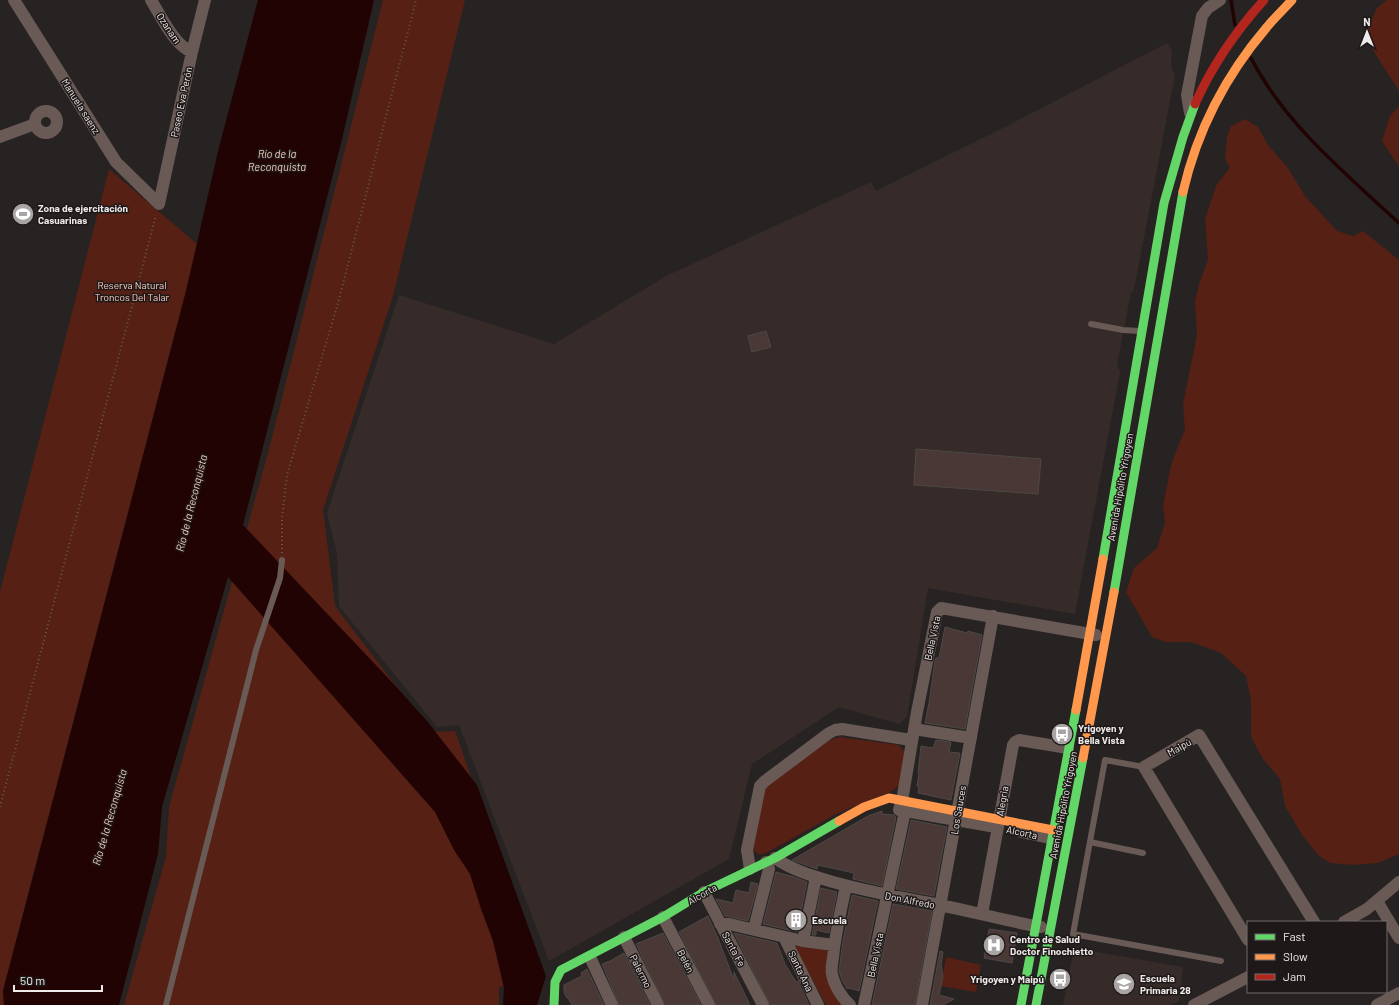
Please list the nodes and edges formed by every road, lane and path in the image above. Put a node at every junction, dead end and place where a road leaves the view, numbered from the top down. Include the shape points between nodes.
1 (14, 0) edge
2 (151, 0) edge
3 (205, 0) edge
4 (416, 0) edge
5 (1219, 0) edge
6 (1264, 0) edge
7 (1292, 0) edge
8 (192, 52) junction
9 (1191, 114) junction
10 (35, 124) dead end
11 (0, 137) edge
12 (159, 204) junction
13 (1091, 324) dead end
14 (1150, 333) junction
15 (282, 560) joint
16 (993, 616) junction
17 (1090, 634) junction
18 (1106, 636) junction
19 (913, 735) junction
20 (971, 738) junction
21 (1068, 748) junction
22 (1144, 767) junction
23 (876, 802) joint
24 (0, 807) edge
25 (903, 807) junction
26 (957, 816) junction
27 (998, 824) junction
28 (1052, 834) junction
29 (1090, 842) junction
30 (1143, 853) dead end
31 (770, 860) junction
32 (750, 869) junction
33 (816, 877) junction
34 (1399, 882) edge
35 (846, 886) junction
36 (704, 892) junction
37 (888, 896) junction
38 (1377, 901) junction
39 (940, 905) junction
40 (982, 914) junction
41 (663, 916) junction
42 (1313, 921) edge
43 (1346, 921) edge
44 (720, 924) junction
45 (1036, 926) junction
46 (754, 929) junction
47 (1050, 929) junction
48 (624, 937) junction
49 (784, 937) junction
50 (1247, 938) edge
51 (1399, 938) edge
52 (803, 941) junction
53 (834, 945) junction
54 (590, 957) junction
55 (1221, 961) dead end
56 (1247, 978) edge
57 (1399, 993) edge
58 (1201, 1004) edge
59 (166, 1005) edge
60 (554, 1005) edge
61 (612, 1005) edge
62 (658, 1005) edge
63 (709, 1005) edge
64 (763, 1005) edge
65 (818, 1005) edge
66 (850, 1005) edge
67 (864, 1005) edge
68 (922, 1005) edge
69 (1021, 1005) edge
70 (1036, 1005) edge
71 (1377, 1005) edge

1 - 12 street, Manuela saenz via 116,162
2 - 8 street, Ozanam via 179,44
3 - 8 street, Paseo Eva Perón
4 - 15 path via 338,303 287,475 282,518
5 - 9 street via 1208,8 1200,23 1187,95
6 - 9 main road, Avenida Hipólito Yrigoyen via 1247,18 1232,40
7 - 14 main road, Avenida Hipólito Yrigoyen via 1265,28 1236,69 1203,130 1189,169
8 - 12 street, Paseo Eva Perón
9 - 14 main road, Avenida Hipólito Yrigoyen via 1164,203
10 - 11 street
12 - 24 path
13 - 14 lane
14 - 17 main road, Avenida Hipólito Yrigoyen
14 - 18 main road, Avenida Hipólito Yrigoyen
15 - 59 lane via 280,578 256,650
16 - 17 street, Bella Vista
16 - 19 street, Bella Vista via 942,608 937,612
16 - 20 street, Los Sauces
17 - 18 street, Bella Vista
17 - 21 main road, Avenida Hipólito Yrigoyen
18 - 47 main road, Avenida Hipólito Yrigoyen
19 - 20 street
19 - 25 street, Bella Vista
19 - 32 street via 835,730 765,780 760,786 748,839
20 - 26 street, Los Sauces
21 - 27 street, Alegria via 1019,740 1015,742
21 - 28 main road, Avenida Hipólito Yrigoyen
22 - 29 lane via 1105,760
22 - 42 street, Maipú via 1199,735
22 - 50 street
23 - 25 street, Alcorta
23 - 31 main road, Alcorta
25 - 26 street, Alcorta
25 - 37 street, Bella Vista via 904,816
26 - 27 street, Alcorta
26 - 39 street, Los Sauces
27 - 28 street, Alcorta
27 - 40 street, Alegria
28 - 45 main road, Avenida Hipólito Yrigoyen
29 - 30 lane
29 - 55 lane via 1073,934
31 - 32 main road, Alcorta
31 - 33 street, Don Alfredo
31 - 46 street
32 - 36 main road, Alcorta
33 - 35 street, Don Alfredo
33 - 52 street
34 - 38 street
35 - 37 street, Don Alfredo
35 - 53 street
36 - 41 main road, Alcorta
36 - 44 street, Santa Fe
37 - 39 street, Don Alfredo
37 - 67 street, Bella Vista
38 - 43 street
38 - 51 street
39 - 40 street, Don Alfredo
39 - 68 street, Los Sauces
40 - 45 street, Don Alfredo
41 - 48 main road, Alcorta
41 - 63 street, Belén
44 - 46 street
44 - 64 street, Santa Fe
45 - 47 street, Don Alfredo
45 - 69 main road, Avenida Hipólito Yrigoyen
46 - 49 street
47 - 70 main road, Avenida Hipólito Yrigoyen
48 - 54 main road, Alcorta
48 - 62 street, Palermo
49 - 52 street
49 - 65 street, Santa Ana
52 - 53 street
53 - 66 street via 832,975 844,1000
54 - 60 main road, Alcorta via 557,974
54 - 61 street
56 - 58 street
57 - 71 street

